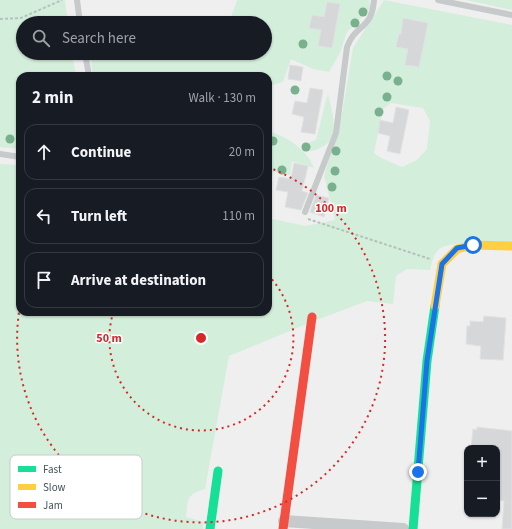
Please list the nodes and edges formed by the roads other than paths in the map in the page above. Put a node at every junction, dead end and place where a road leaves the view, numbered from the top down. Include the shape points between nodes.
1 (76, 0) edge
2 (374, 0) edge
3 (438, 0) edge
4 (512, 15) edge
5 (79, 16) edge
6 (86, 60) edge
7 (88, 72) edge
8 (0, 154) edge
9 (16, 156) edge
10 (304, 212) road end
11 (512, 246) edge
12 (312, 317) dead end
13 (218, 470) dead end
14 (283, 525) edge
15 (210, 529) edge
16 (403, 529) edge
17 (413, 529) edge

1 - 5 lane
2 - 10 lane via 371,17 353,35 347,47 336,133
3 - 4 lane
6 - 7 lane
8 - 9 lane
11 - 17 street via 473,245 457,248 442,264 427,361
12 - 14 street
13 - 15 street
14 - 16 street

